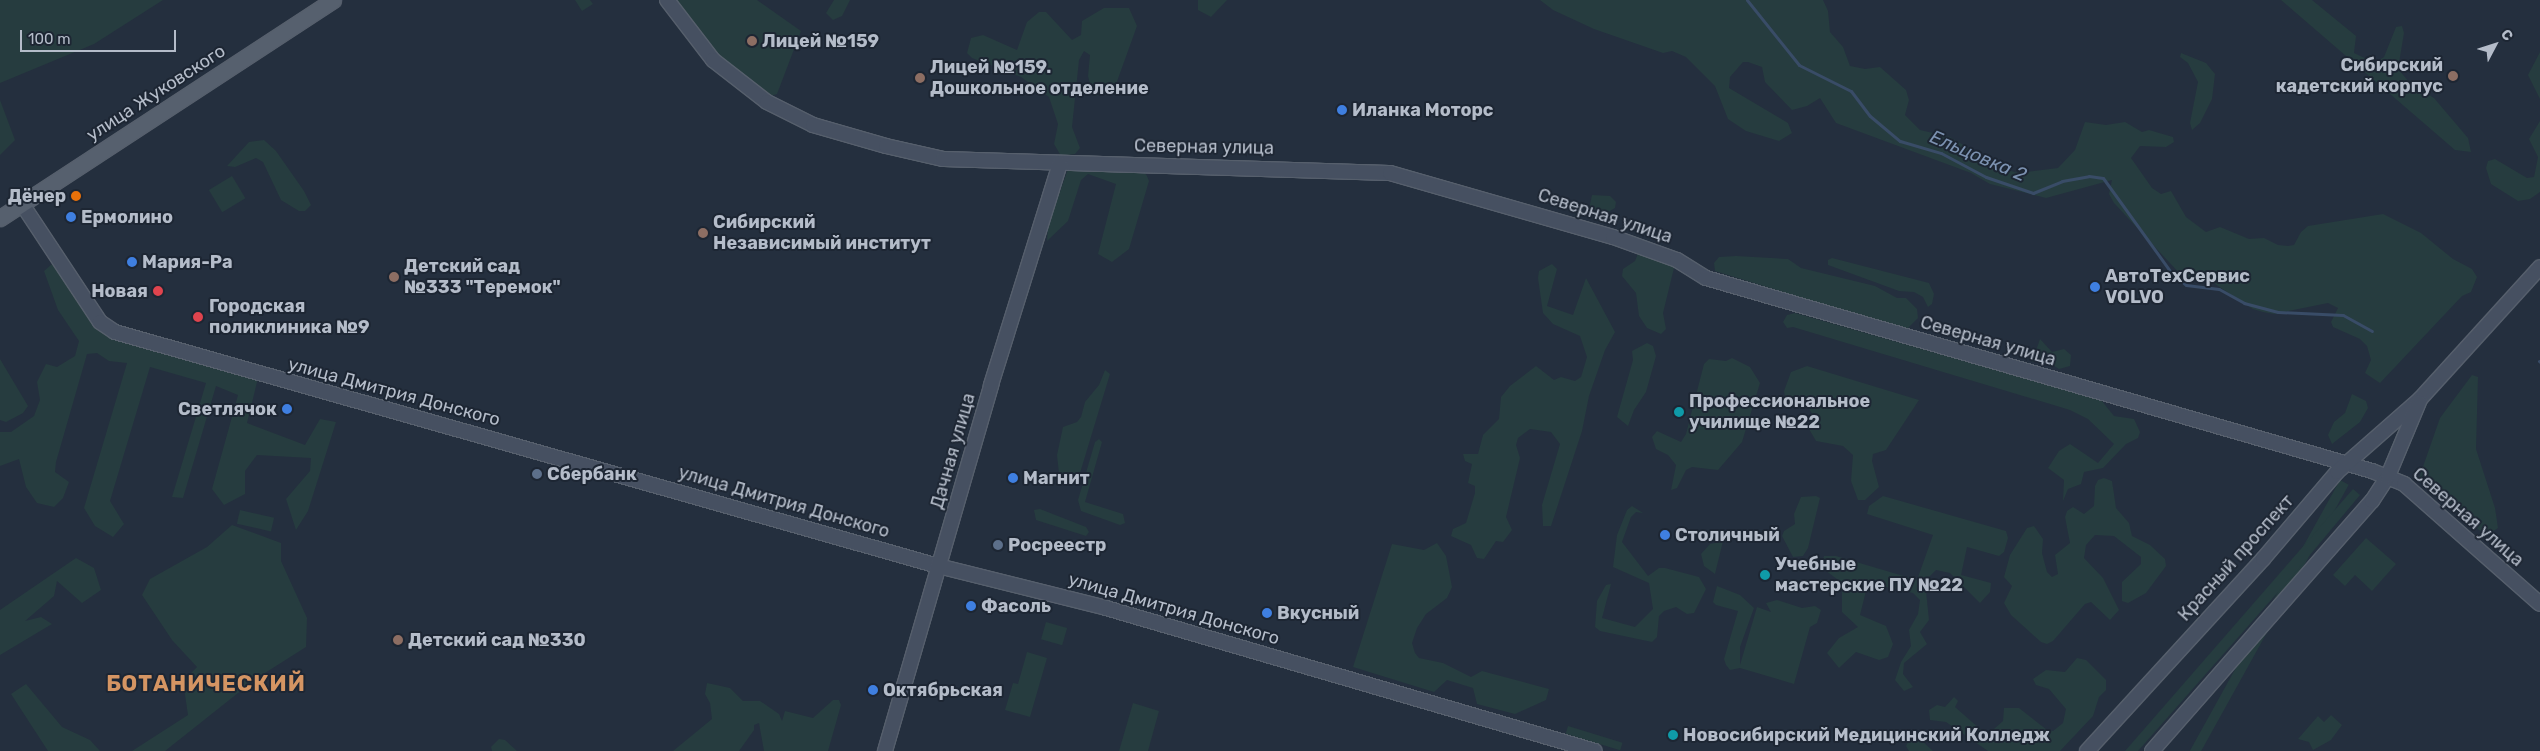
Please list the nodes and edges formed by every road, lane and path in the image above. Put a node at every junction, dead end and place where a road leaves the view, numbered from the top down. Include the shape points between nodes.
1 (333, 0) edge
2 (667, 0) edge
3 (1060, 162) junction
4 (22, 204) junction
5 (0, 218) edge
6 (2538, 274) edge
7 (2420, 398) junction
8 (2348, 464) junction
9 (2388, 476) junction
10 (938, 566) junction
11 (2540, 604) edge
12 (886, 751) edge
13 (1595, 751) edge
14 (2087, 751) edge
15 (2152, 751) edge

1 - 4 main road, улица Жуковского
2 - 3 street, Северная улица via 713,60 787,114 860,139 943,159
3 - 8 street, Северная улица via 1390,173 1613,236 1677,260 1706,278
3 - 10 street, Дачная улица
4 - 5 main road, улица Жуковского
4 - 10 street, улица Дмитрия Донского via 100,322 115,332
6 - 7 street, Красный проспект
7 - 8 street, Красный проспект via 2369,441
7 - 9 street, Красный проспект
8 - 9 street, Северная улица
8 - 14 street, Красный проспект
9 - 11 street, Северная улица via 2412,490
9 - 15 street, Красный проспект via 2372,501
10 - 12 street, Дачная улица
10 - 13 street, улица Дмитрия Донского via 1097,606

